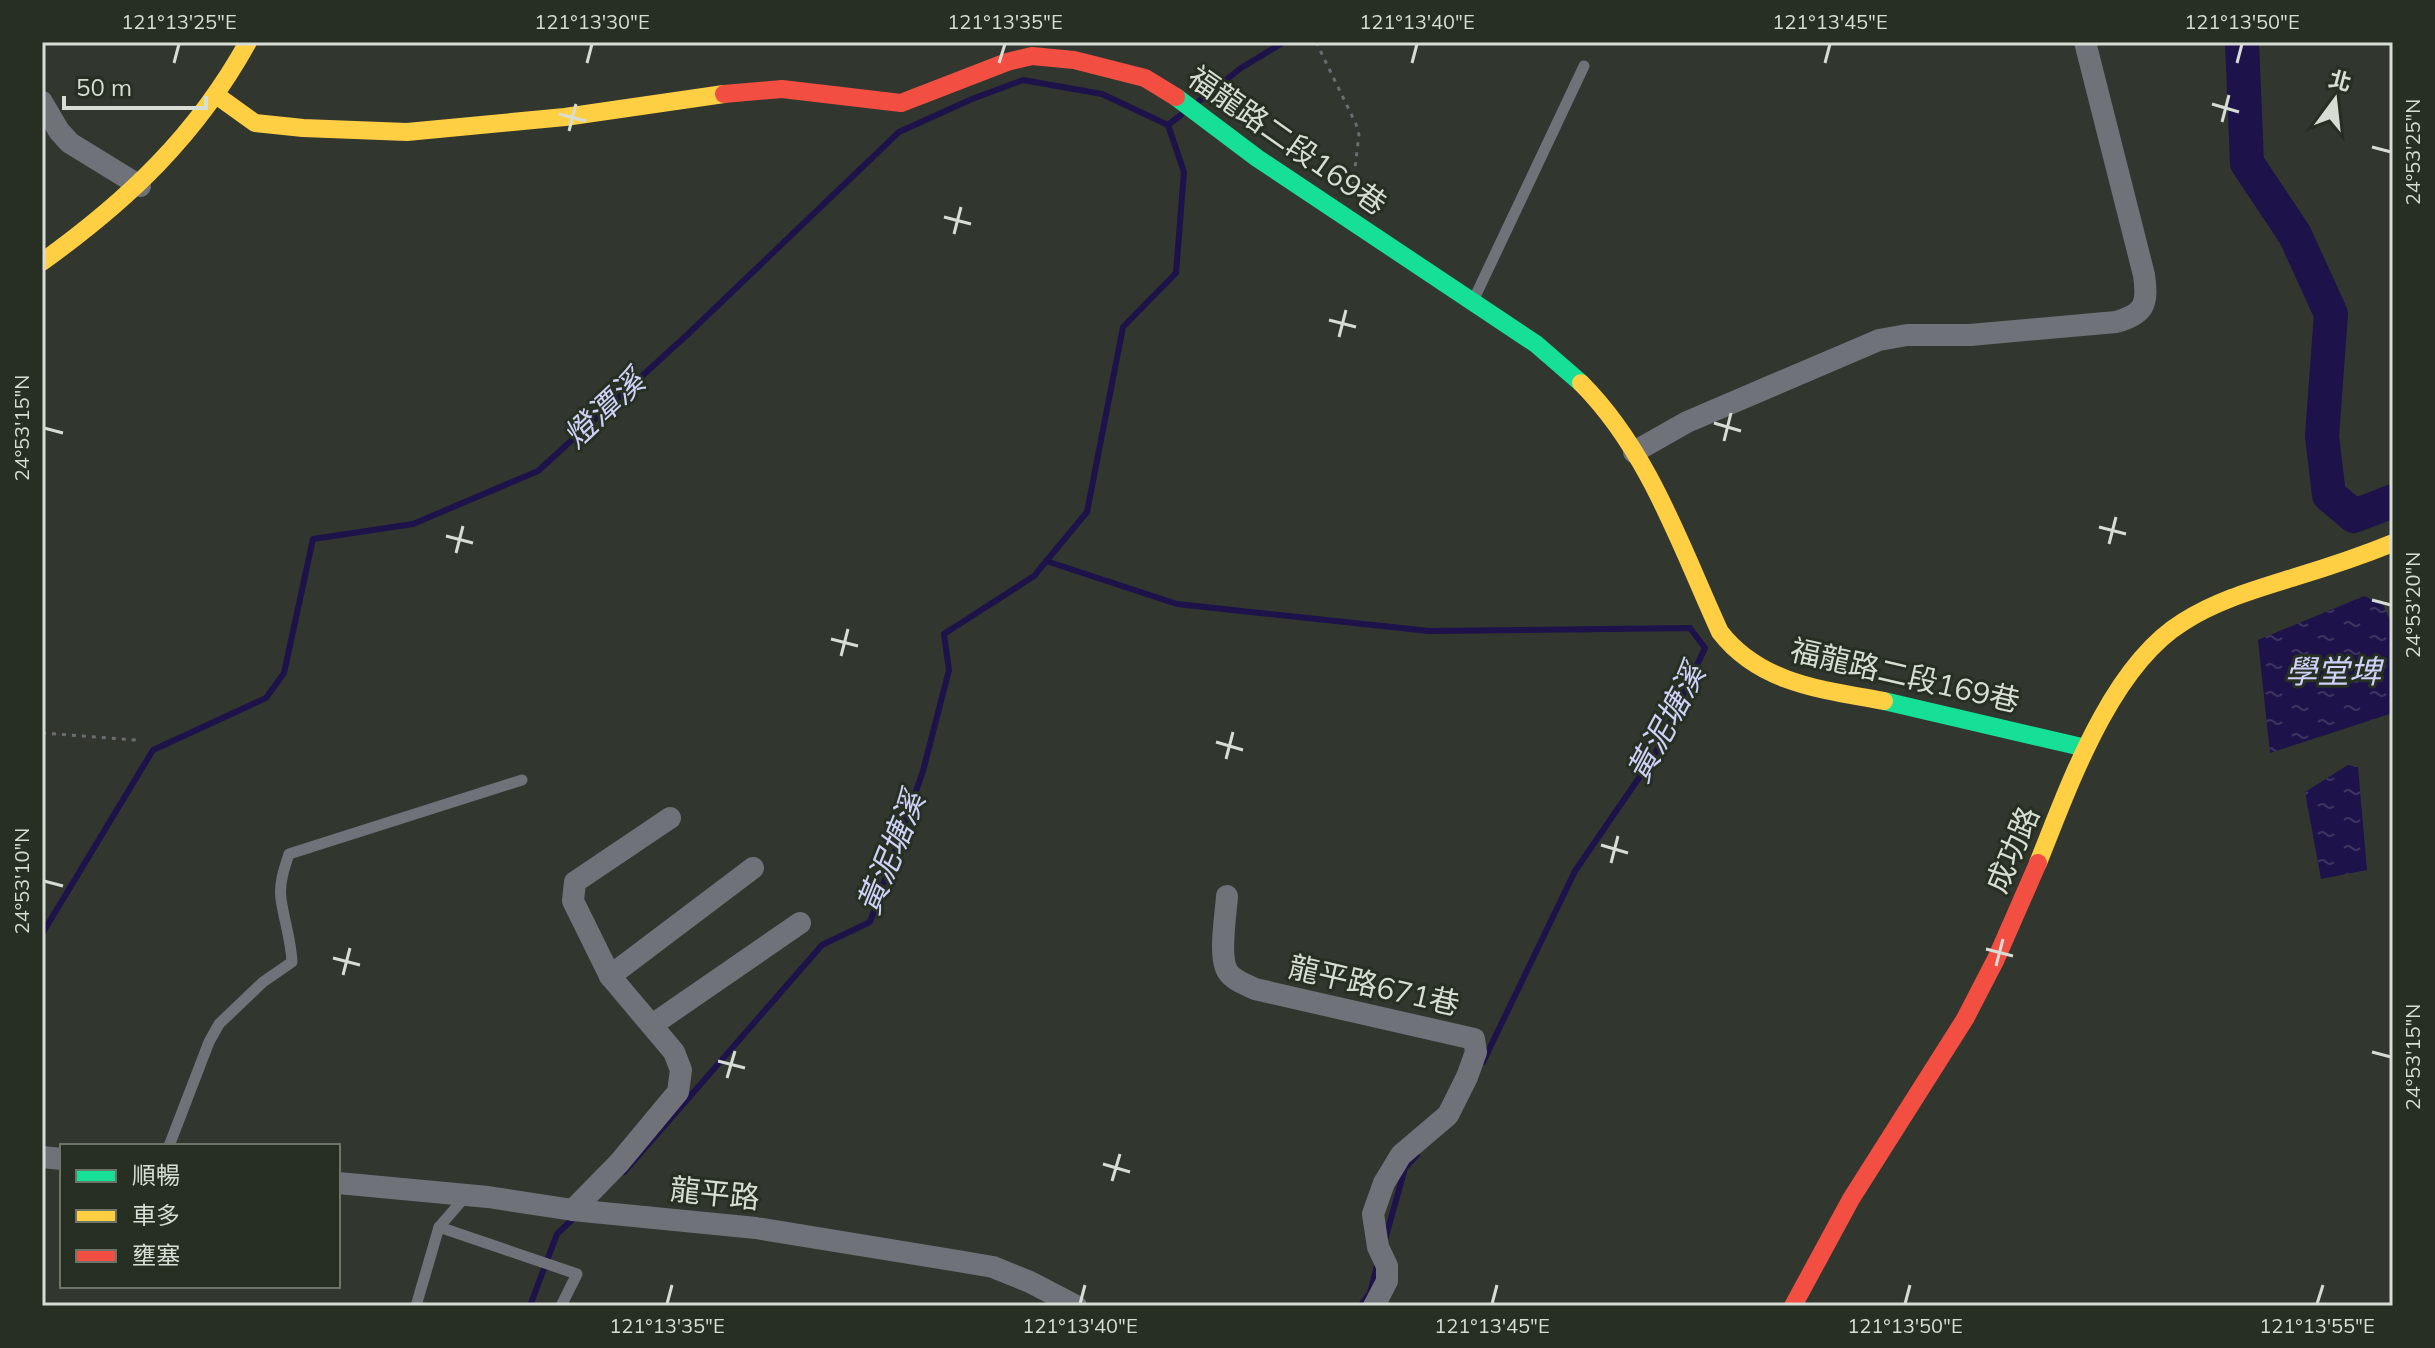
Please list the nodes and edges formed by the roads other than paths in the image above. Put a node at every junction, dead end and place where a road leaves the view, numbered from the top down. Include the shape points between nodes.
1 (248, 42) edge
2 (2085, 42) edge
3 (1584, 66) dead end
4 (216, 95) junction
5 (42, 102) edge
6 (140, 186) junction
7 (42, 262) edge
8 (1473, 302) junction
9 (1634, 452) junction
10 (2393, 543) edge
11 (2086, 748) junction
12 (522, 780) dead end
13 (670, 818) dead end
14 (753, 868) dead end
15 (1227, 896) dead end
16 (800, 923) dead end
17 (610, 976) junction
18 (652, 1025) junction
19 (170, 1144) edge
20 (340, 1183) edge
21 (466, 1195) junction
22 (573, 1210) junction
23 (439, 1227) junction
24 (1055, 1300) edge
25 (416, 1306) edge
26 (561, 1306) edge
27 (1076, 1306) edge
28 (1374, 1306) edge
29 (1793, 1306) edge

1 - 4 street
2 - 9 street via 2144,275 2147,294 2133,318 1879,340 1687,422
3 - 8 lane
4 - 6 street
4 - 8 street, 福龍路二段169巷 via 255,123 407,132 782,89 901,103 1007,62 1043,56 1074,60 1145,78
5 - 6 street via 70,143
6 - 7 street
8 - 9 street, 福龍路二段169巷 via 1568,370 1601,403
9 - 11 street, 福龍路二段169巷 via 1720,632 1734,650 1773,675 1821,690
10 - 11 street, 成功路 via 2245,593 2174,627 2126,677
11 - 29 street, 成功路 via 1980,993 1859,1186
12 - 19 lane via 289,854 281,897 292,962 219,1024
13 - 17 street via 575,882 573,901
14 - 17 street
15 - 28 street, 龍平路671巷 via 1223,955 1228,972 1239,980 1255,989 1474,1039 1476,1052 1448,1115 1401,1155 1380,1193 1373,1214 1387,1281
16 - 18 street
17 - 18 street
18 - 22 street via 681,1070 678,1092
20 - 21 street, 龍平路
21 - 22 street, 龍平路
21 - 23 lane
22 - 24 street, 龍平路 via 756,1228 993,1267
23 - 25 lane
23 - 26 lane via 577,1274
24 - 27 street, 龍平路

